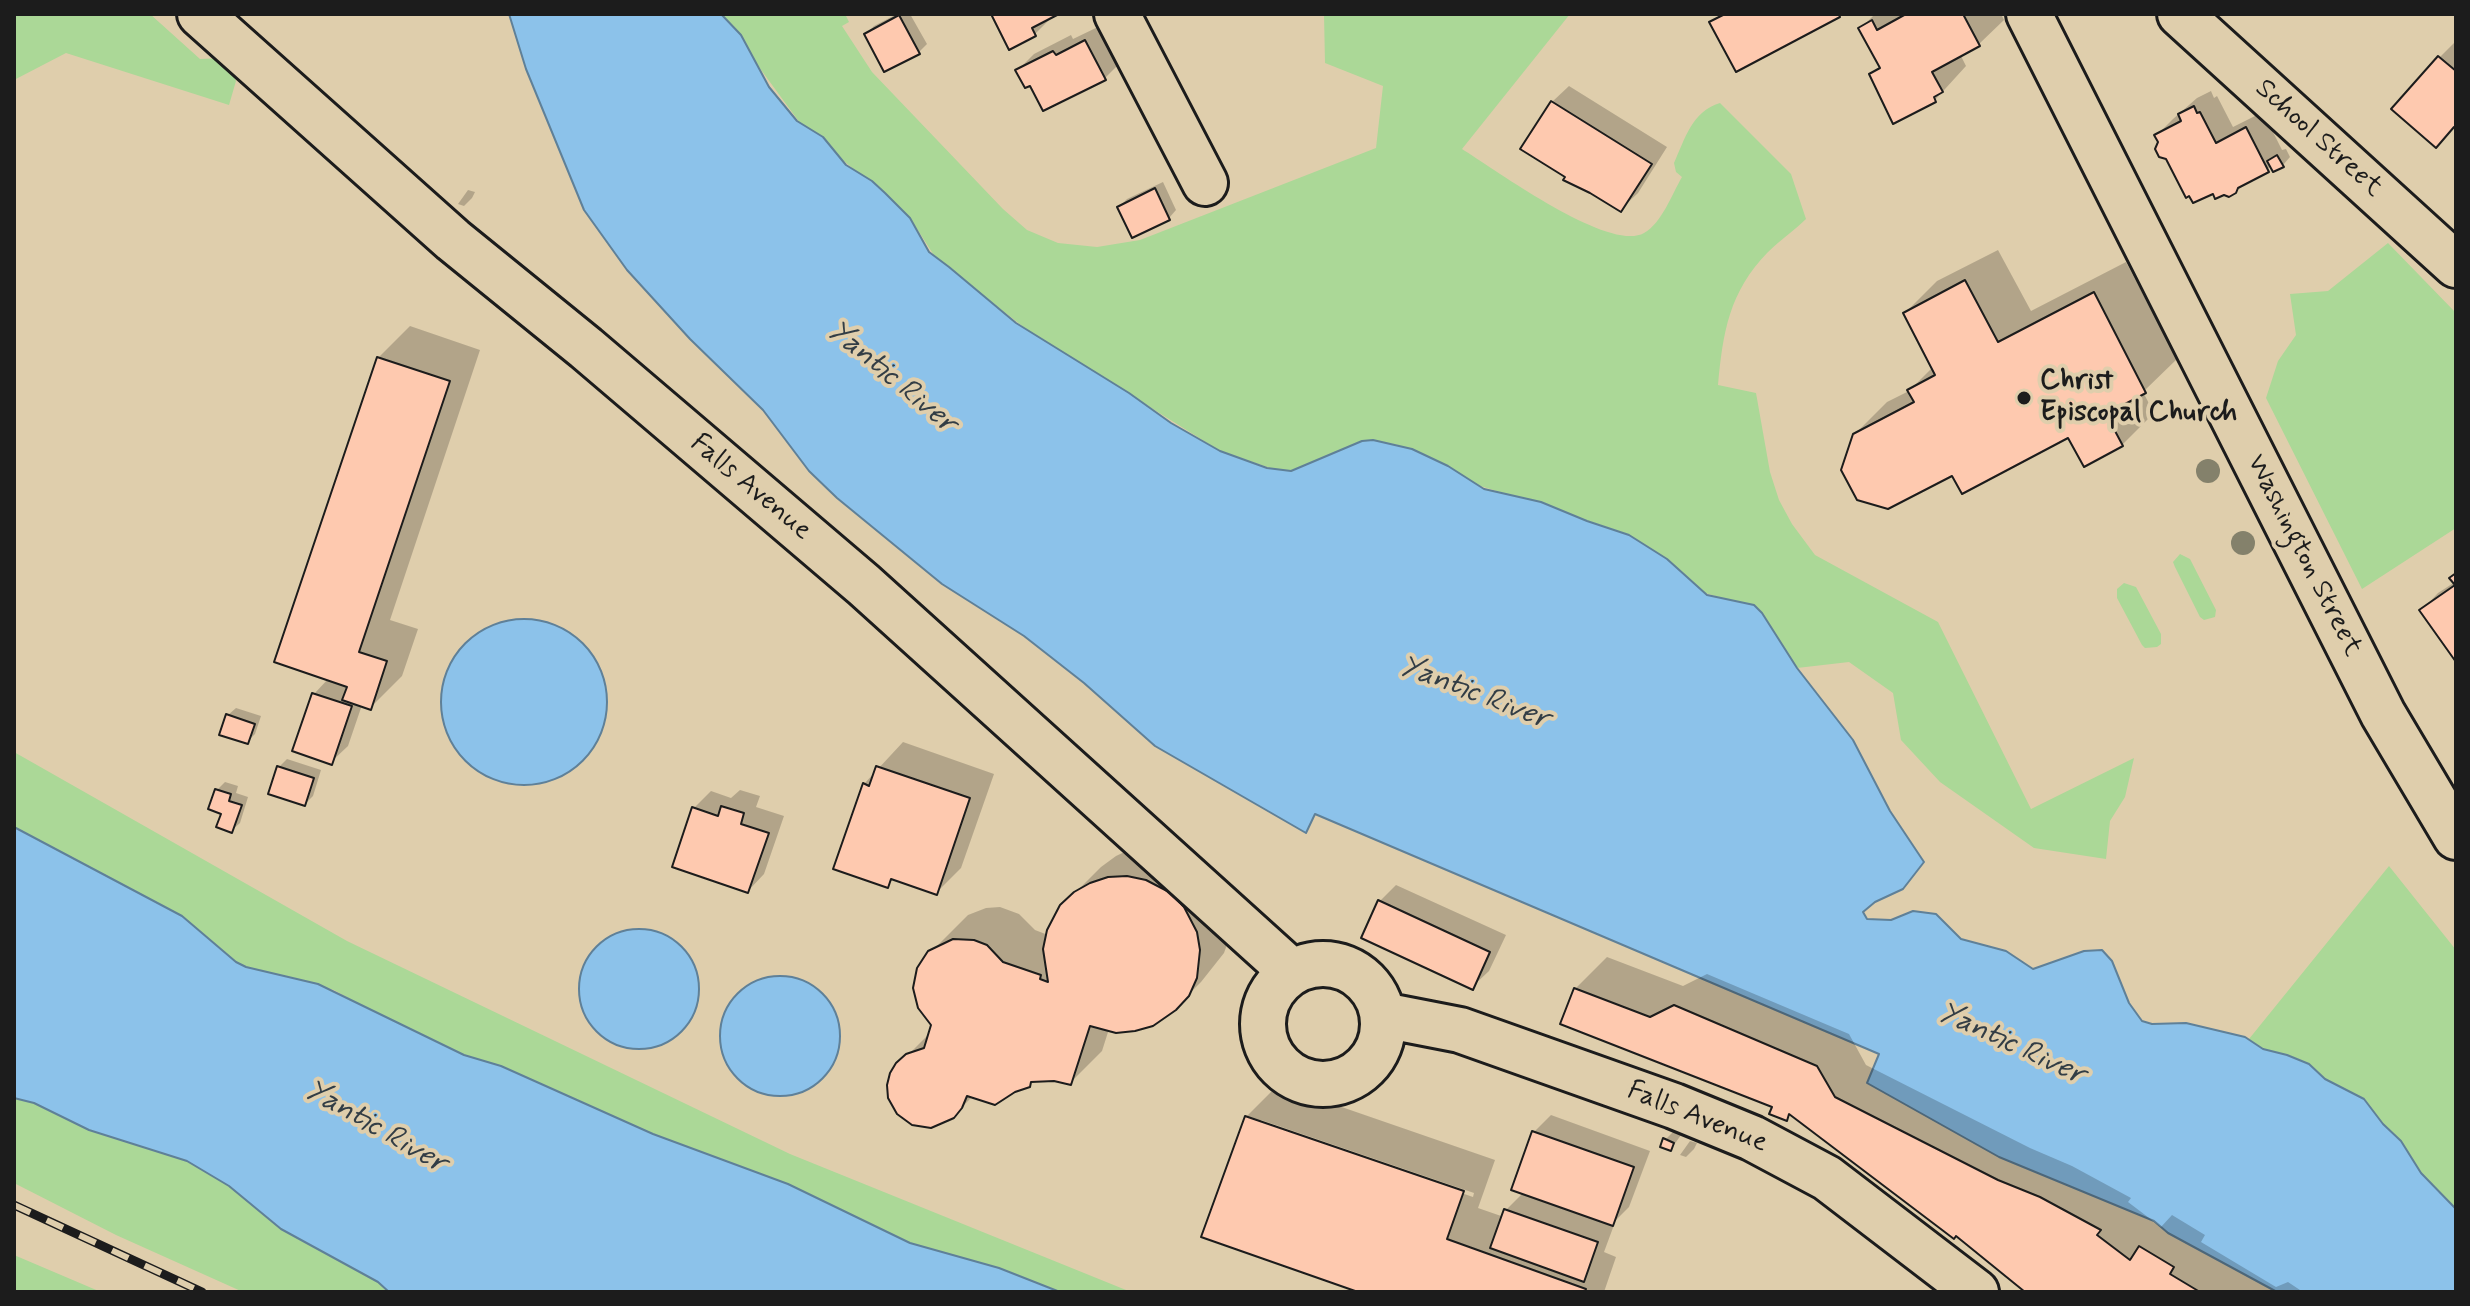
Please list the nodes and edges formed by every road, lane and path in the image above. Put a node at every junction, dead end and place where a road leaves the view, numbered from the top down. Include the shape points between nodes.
1 (200, 14) edge
2 (1117, 14) edge
3 (2029, 14) edge
4 (2180, 14) edge
5 (1205, 183) dead end
6 (2456, 265) edge
7 (2456, 837) edge
8 (1292, 972) junction
9 (1383, 1015) junction
10 (1976, 1292) edge

1 - 8 main road, Falls Avenue via 453,240 864,585
2 - 5 main road
3 - 7 main road, Washington Street via 2383,714
4 - 6 main road, School Street
8 - 9 main road via 1324,963 1356,973 1379,998
8 - 9 main road via 1268,998 1263,1023 1268,1049 1293,1076 1311,1083 1349,1079 1377,1052
9 - 10 main road, Falls Avenue via 1460,1030 1752,1138 1827,1178

